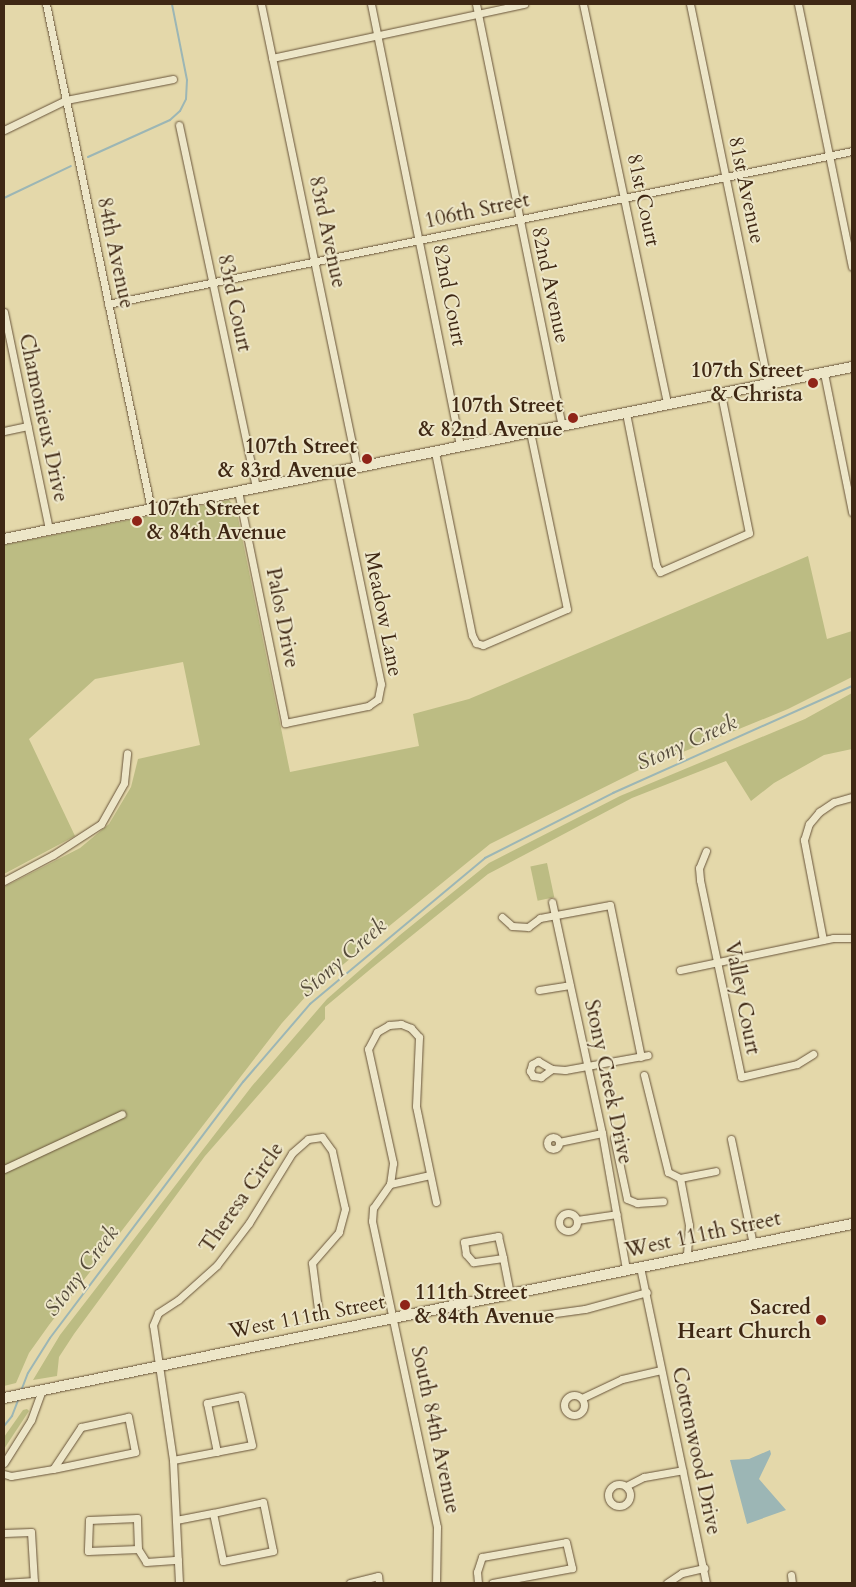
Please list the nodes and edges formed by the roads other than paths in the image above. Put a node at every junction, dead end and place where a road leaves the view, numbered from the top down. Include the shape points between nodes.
1 (46, 4) edge
2 (261, 4) edge
3 (371, 4) edge
4 (476, 4) edge
5 (524, 4) edge
6 (583, 4) edge
7 (690, 4) edge
8 (798, 4) edge
9 (478, 13) junction
10 (378, 36) junction
11 (272, 58) junction
12 (173, 79) dead end
13 (66, 100) junction
14 (179, 125) dead end
15 (4, 130) edge
16 (852, 152) edge
17 (830, 156) junction
18 (726, 177) junction
19 (624, 198) junction
20 (519, 221) junction
21 (421, 240) junction
22 (315, 262) junction
23 (852, 266) edge
24 (211, 283) junction
25 (108, 304) junction
26 (4, 312) edge
27 (852, 367) edge
28 (824, 373) junction
29 (768, 384) junction
30 (721, 394) junction
31 (667, 404) junction
32 (626, 413) junction
33 (27, 426) junction
34 (562, 426) junction
35 (4, 430) edge
36 (530, 432) junction
37 (460, 446) junction
38 (434, 452) junction
39 (358, 467) junction
40 (337, 471) junction
41 (256, 488) junction
42 (238, 491) junction
43 (151, 509) junction
44 (852, 512) edge
45 (48, 530) junction
46 (4, 539) edge
47 (285, 723) joint
48 (127, 753) dead end
49 (852, 797) edge
50 (706, 851) dead end
51 (4, 881) edge
52 (552, 902) dead end
53 (502, 917) dead end
54 (555, 917) junction
55 (852, 938) edge
56 (823, 940) junction
57 (717, 962) junction
58 (680, 970) dead end
59 (570, 985) junction
60 (539, 990) dead end
61 (813, 1054) dead end
62 (587, 1068) junction
63 (552, 1069) dead end
64 (644, 1075) dead end
65 (122, 1114) dead end
66 (602, 1133) junction
67 (614, 1138) dead end
68 (731, 1139) dead end
69 (559, 1142) dead end
70 (4, 1169) edge
71 (620, 1170) junction
72 (609, 1172) junction
73 (714, 1172) dead end
74 (430, 1175) junction
75 (680, 1178) junction
76 (390, 1184) junction
77 (662, 1201) dead end
78 (436, 1202) dead end
79 (617, 1214) junction
80 (577, 1220) dead end
81 (852, 1224) edge
82 (753, 1244) junction
83 (687, 1257) junction
84 (503, 1258) junction
85 (640, 1267) junction
86 (626, 1270) junction
87 (647, 1292) junction
88 (510, 1294) junction
89 (318, 1309) dead end
90 (541, 1315) dead end
91 (394, 1319) junction
92 (162, 1365) junction
93 (661, 1370) junction
94 (42, 1390) junction
95 (8, 1397) edge
96 (582, 1398) dead end
97 (217, 1452) junction
98 (173, 1460) junction
99 (4, 1463) edge
100 (53, 1469) junction
101 (682, 1470) junction
102 (4, 1474) edge
103 (626, 1486) dead end
104 (213, 1513) junction
105 (176, 1520) junction
106 (4, 1533) edge
107 (138, 1549) junction
108 (178, 1560) junction
109 (704, 1568) junction
110 (791, 1575) dead end
111 (4, 1582) edge
112 (34, 1582) edge
113 (179, 1583) edge
114 (350, 1583) edge
115 (379, 1583) edge
116 (436, 1583) edge
117 (478, 1583) edge
118 (492, 1583) edge
119 (668, 1583) edge
120 (706, 1583) edge
121 (792, 1583) edge

1 - 13 street, 84th Avenue
2 - 11 street, 83rd Avenue
3 - 10 street, 82nd Court
4 - 9 street, 82nd Avenue
5 - 9 street
6 - 19 street, 81st Court
7 - 18 street, 81st Avenue
8 - 17 street
9 - 10 street
9 - 20 street, 82nd Avenue
10 - 11 street
10 - 21 street, 82nd Court
11 - 22 street, 83rd Avenue
12 - 13 street
13 - 15 street
13 - 25 street, 84th Avenue
14 - 24 street, 83rd Court
16 - 17 street, 106th Street
17 - 18 street, 106th Street
17 - 23 street
18 - 19 street, 106th Street
18 - 29 street, 81st Avenue
19 - 20 street, 106th Street
19 - 31 street, 81st Court
20 - 21 street, 106th Street
20 - 34 street, 82nd Avenue
21 - 22 street, 106th Street
21 - 37 street, 82nd Court
22 - 24 street, 106th Street
22 - 39 street, 83rd Avenue
24 - 25 street, 106th Street
24 - 41 street, 83rd Court
25 - 43 street, 84th Avenue
26 - 33 street, Chamonieux Drive
27 - 28 street
28 - 29 street
28 - 44 street
29 - 30 street
30 - 31 street
30 - 32 street via 750,529 744,536 660,572
31 - 32 street
32 - 34 street
33 - 35 street
33 - 45 street, Chamonieux Drive
34 - 36 street
36 - 37 street
36 - 38 street via 567,609 483,645 473,640
37 - 38 street
38 - 39 street
39 - 40 street
40 - 41 street
40 - 47 street, Meadow Lane via 381,684 378,698 368,706
41 - 42 street
42 - 43 street
42 - 47 street, Palos Drive
43 - 45 street
45 - 46 street
48 - 51 street via 124,783 101,824
49 - 56 street via 834,802 819,812 809,824 804,840
50 - 57 street, Valley Court via 699,868 700,880
52 - 54 street, Stony Creek Drive
53 - 54 street via 520,928 528,927 540,918
54 - 59 street, Stony Creek Drive
54 - 62 street via 610,905 644,1056
55 - 56 street
56 - 57 street
57 - 58 street
57 - 61 street, Valley Court via 741,1077 797,1064
59 - 60 street
59 - 62 street, Stony Creek Drive
62 - 63 street
62 - 66 street, Stony Creek Drive
64 - 75 street via 668,1172
65 - 70 street
66 - 69 street
66 - 72 street, Stony Creek Drive
67 - 71 street
68 - 82 street
71 - 72 street
71 - 77 street via 628,1201
72 - 79 street, Stony Creek Drive
73 - 75 street
74 - 76 street
74 - 76 street via 416,1106 419,1037 411,1028 401,1024 389,1026 377,1032 368,1049 392,1163
74 - 78 street
75 - 83 street via 689,1226
76 - 91 street, South 84th Avenue via 372,1208 372,1221
79 - 80 street
79 - 86 street, Stony Creek Drive
81 - 82 street, West 111th Street
82 - 83 street, West 111th Street
83 - 85 street, West 111th Street
84 - 84 street via 498,1236 464,1242 466,1254 473,1262
84 - 88 street
85 - 86 street, West 111th Street
85 - 87 street, Cottonwood Drive
86 - 88 street, West 111th Street
87 - 90 street via 585,1309
87 - 93 street, Cottonwood Drive
88 - 91 street, West 111th Street
89 - 92 street, Theresa Circle via 312,1262 339,1232 345,1208 332,1151 322,1137 308,1139 292,1153 249,1223 217,1265 178,1300 158,1313 153,1324
91 - 92 street, West 111th Street
91 - 116 street, South 84th Avenue via 437,1527
92 - 94 street, West 111th Street
92 - 98 street
93 - 96 street via 622,1379
93 - 101 street, Cottonwood Drive
94 - 95 street, West 111th Street
94 - 99 street via 31,1420
97 - 97 street via 207,1403 241,1396 252,1445
97 - 98 street
98 - 105 street
100 - 100 street via 135,1452 128,1417 82,1427
100 - 102 street via 11,1476
101 - 103 street via 644,1477
101 - 109 street, Cottonwood Drive
104 - 104 street via 263,1502 273,1551 222,1561
104 - 105 street
105 - 108 street
106 - 112 street via 31,1532
107 - 107 street via 88,1551 87,1523 89,1520 137,1518
107 - 108 street via 146,1562
108 - 113 street
109 - 119 street via 682,1573
109 - 120 street, Cottonwood Drive
110 - 121 street
111 - 112 street
114 - 115 street via 378,1576
117 - 118 street via 477,1572 482,1557 566,1542 572,1568

